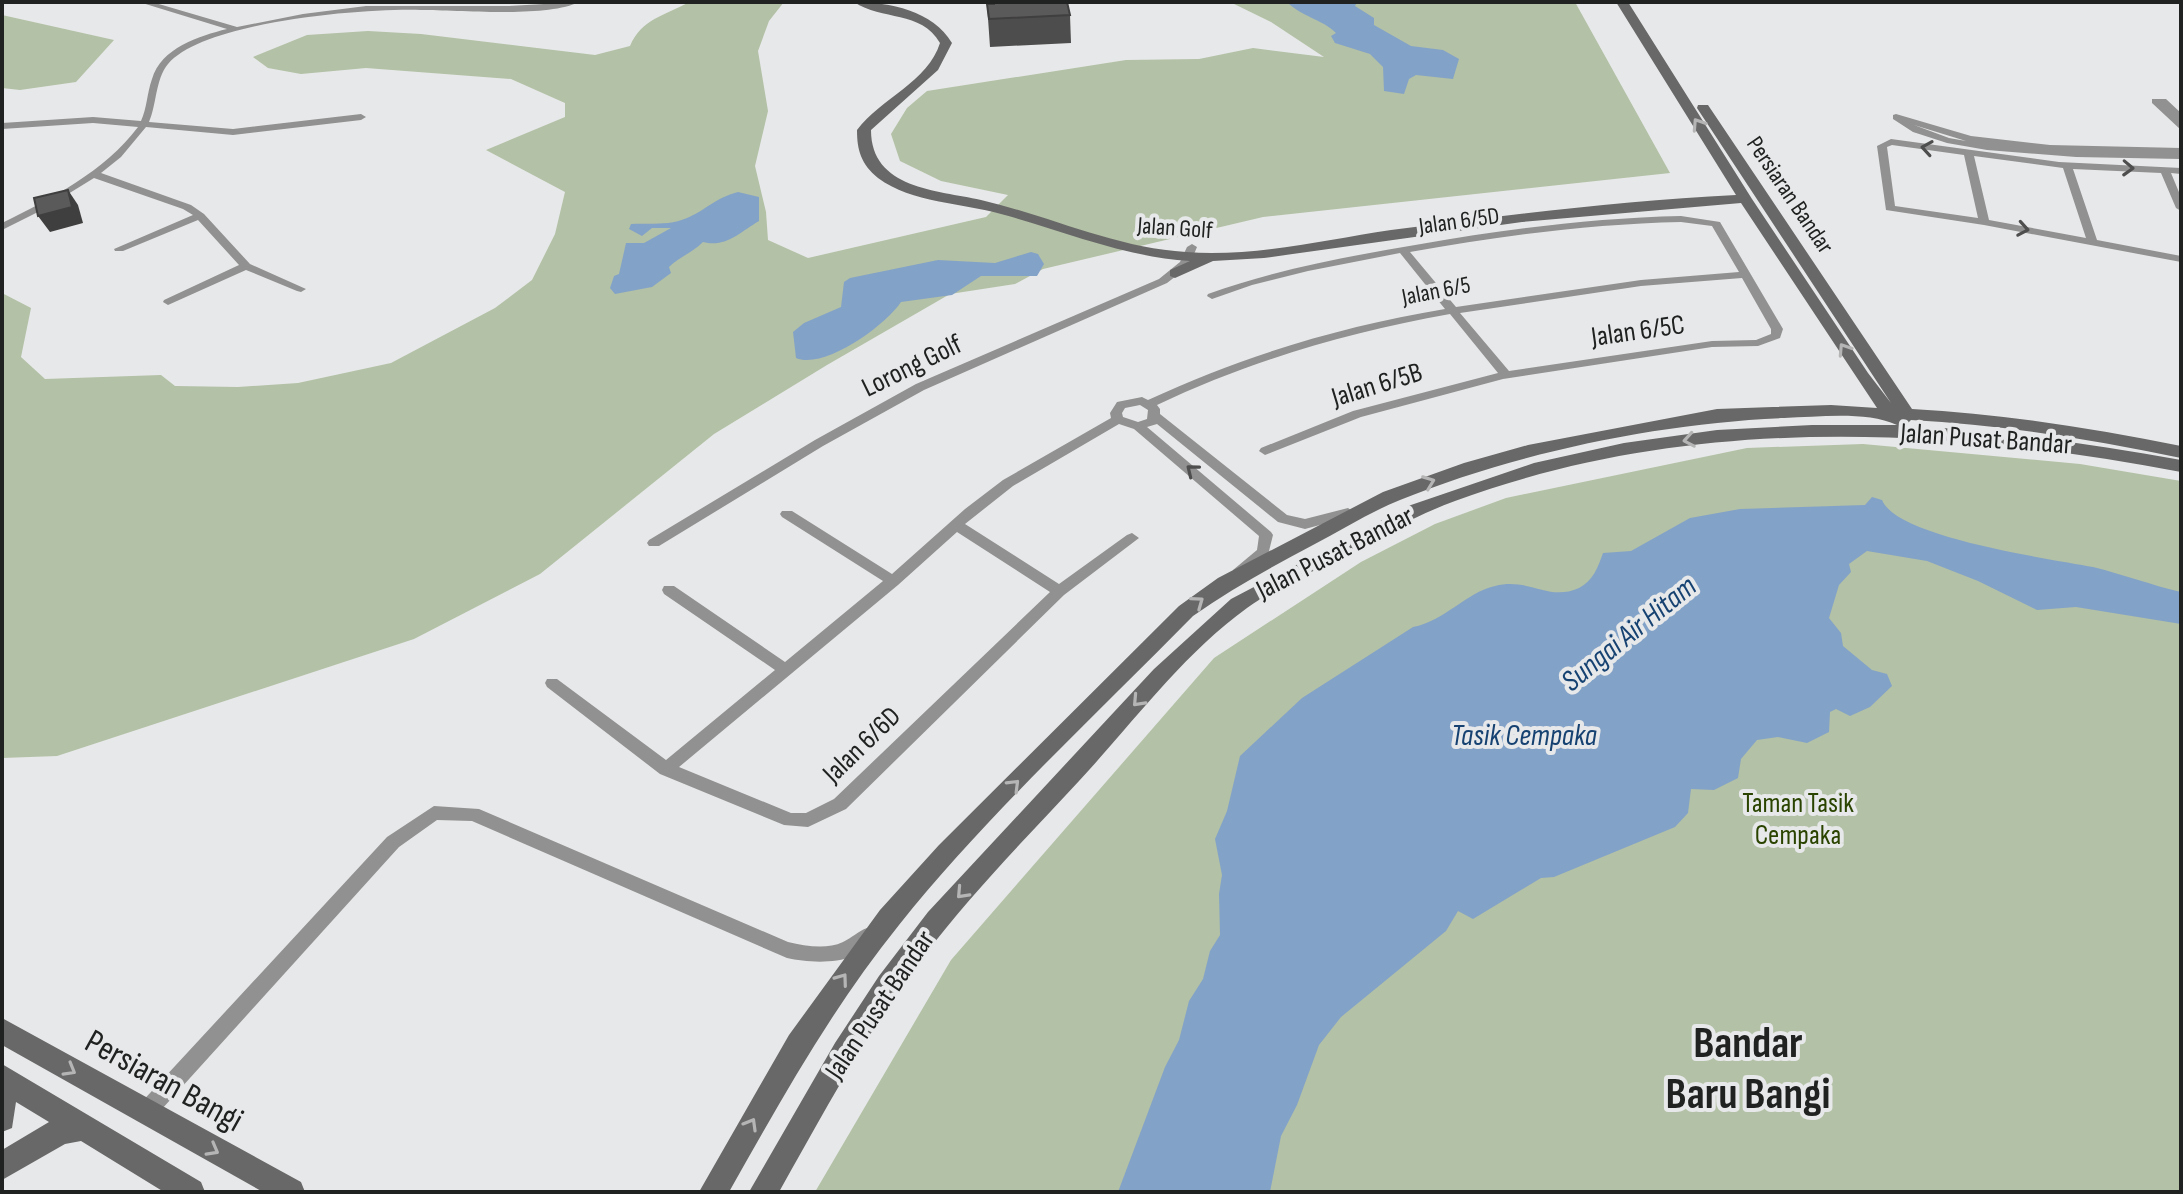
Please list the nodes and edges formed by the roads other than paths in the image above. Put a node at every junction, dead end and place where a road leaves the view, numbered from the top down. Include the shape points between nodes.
1 (143, 2) edge
2 (575, 2) edge
3 (860, 2) edge
4 (877, 2) edge
5 (1622, 2) edge
6 (1635, 2) edge
7 (237, 29) junction
8 (361, 117) dead end
9 (2181, 118) edge
10 (144, 123) junction
11 (2, 126) edge
12 (2181, 127) edge
13 (1726, 142) junction
14 (2051, 150) junction
15 (1969, 154) junction
16 (2181, 154) edge
17 (2067, 160) junction
18 (1722, 162) junction
19 (2164, 169) junction
20 (2181, 171) edge
21 (93, 174) junction
22 (1745, 194) junction
23 (1700, 196) junction
24 (1568, 206) junction
25 (2181, 208) edge
26 (200, 216) junction
27 (1984, 222) junction
28 (2, 227) edge
29 (1764, 228) junction
30 (2092, 241) junction
31 (119, 249) dead end
32 (1402, 249) junction
33 (1191, 252) junction
34 (1159, 254) junction
35 (1219, 256) junction
36 (1804, 259) junction
37 (2181, 259) edge
38 (246, 266) junction
39 (1173, 274) junction
40 (1744, 275) junction
41 (301, 289) dead end
42 (1212, 296) dead end
43 (168, 302) dead end
44 (1450, 309) junction
45 (1870, 374) junction
46 (1506, 375) junction
47 (1152, 410) junction
48 (1831, 411) junction
49 (1899, 416) junction
50 (1976, 418) junction
51 (1118, 419) junction
52 (1138, 426) junction
53 (1767, 432) junction
54 (2148, 444) junction
55 (2092, 447) junction
56 (1265, 451) dead end
57 (2181, 452) edge
58 (2181, 459) edge
59 (2181, 466) edge
60 (1390, 497) junction
61 (787, 514) dead end
62 (956, 525) junction
63 (1132, 538) dead end
64 (654, 543) dead end
65 (893, 581) junction
66 (1225, 583) junction
67 (669, 590) dead end
68 (1059, 591) junction
69 (786, 670) junction
70 (552, 683) dead end
71 (666, 769) junction
72 (889, 918) junction
73 (2, 1031) edge
74 (2, 1078) edge
75 (145, 1113) junction
76 (2, 1118) edge
77 (83, 1127) junction
78 (2, 1166) edge
79 (191, 1192) edge
80 (291, 1192) edge
81 (713, 1192) edge
82 (763, 1192) edge

1 - 7 street
2 - 7 street via 526,9 358,9
3 - 34 main road, Jalan Golf via 925,21 946,43 936,66 883,107 864,130 867,157 882,173 934,196
4 - 33 main road, Jalan Golf via 935,20 953,34 957,46 948,67 888,112 877,127 876,143 887,165 922,184
18 -> 5 main road, Persiaran Bandar
6 - 13 main road, Persiaran Bandar
7 - 10 street via 194,43 165,60 156,71
8 - 10 street via 233,132
9 - 12 street via 2163,101 2155,101
10 - 11 street via 93,120
10 - 21 street
13 - 22 main road
13 - 36 main road, Persiaran Bandar
14 - 14 street via 1952,139 1896,117 1970,139
14 - 17 street
14 - 17 street
15 - 17 street
15 - 27 street
15 -> 27 street via 1891,142 1882,146 1890,208
16 - 17 street
17 -> 19 street
17 - 30 street
18 - 22 main road, Persiaran Bandar
18 - 23 main road via 1721,176
19 - 20 street
19 - 25 street
21 - 26 street via 156,193
21 - 28 street
22 - 23 main road, Jalan Golf
22 - 29 main road, Persiaran Bandar
22 - 36 main road
23 - 24 main road, Jalan Golf
23 - 29 main road via 1735,207
24 - 33 main road, Jalan Golf
24 - 35 main road, Jalan Golf
26 - 31 street
26 - 38 street
27 -> 30 street
45 -> 29 main road, Persiaran Bandar
30 - 37 street
32 - 40 street, Jalan 6/5D via 1613,220 1685,216 1716,224
32 - 42 street, Jalan 6/5D via 1273,274
32 - 44 street
33 - 34 main road, Jalan Golf
33 - 35 main road, Jalan Golf
33 - 39 street, Lorong Golf
34 - 39 main road via 1173,266
35 - 39 main road
36 - 45 main road, Persiaran Bandar
38 - 41 street
38 - 43 street
39 - 64 street, Lorong Golf via 920,387
40 - 44 street, Jalan 6/5 via 1655,280
40 - 46 street, Jalan 6/5C via 1777,329 1776,336 1758,343 1712,344
44 - 46 street
44 - 47 street, Jalan 6/5 via 1306,342 1196,382
45 - 48 main road via 1858,400
45 - 49 main road, Persiaran Bandar
45 - 50 main road via 1915,403
46 - 56 street, Jalan 6/5B via 1357,414
47 - 51 street via 1125,402 1117,409
47 - 52 street
47 - 60 street via 1283,519 1317,523
48 - 49 main road, Jalan Pusat Bandar
60 -> 48 main road, Jalan Pusat Bandar via 1470,467 1643,428 1717,415
49 - 50 main road, Jalan Pusat Bandar
49 - 53 main road
49 - 55 main road
50 - 54 main road, Jalan Pusat Bandar
51 - 52 street
51 - 62 street via 1008,483
66 -> 52 street via 1263,552 1266,535
53 - 55 main road, Jalan Pusat Bandar via 1941,433
53 -> 82 main road, Jalan Pusat Bandar via 1605,454 1490,483 1409,513 1241,602 1189,646 938,919 891,981
54 - 57 main road, Jalan Pusat Bandar
54 - 58 main road
55 - 59 main road, Jalan Pusat Bandar
60 - 66 main road, Jalan Pusat Bandar
61 - 65 street
62 - 65 street
62 - 68 street
63 - 68 street, Jalan 6/6D
65 - 69 street
72 -> 66 main road, Jalan Pusat Bandar via 1152,642
67 - 69 street
68 - 71 street, Jalan 6/6D via 826,814 790,820
69 - 71 street
70 - 71 street, Jalan 6/6D
72 - 75 street, Jalan Pusat Bandar via 842,954 822,957 787,950 473,814 434,813 393,842
81 -> 72 main road, Jalan Pusat Bandar via 798,1044
73 -> 75 main road, Persiaran Bangi
74 - 76 main road
74 - 77 main road
75 -> 80 main road, Persiaran Bangi
77 - 78 main road via 61,1131
77 - 79 main road

